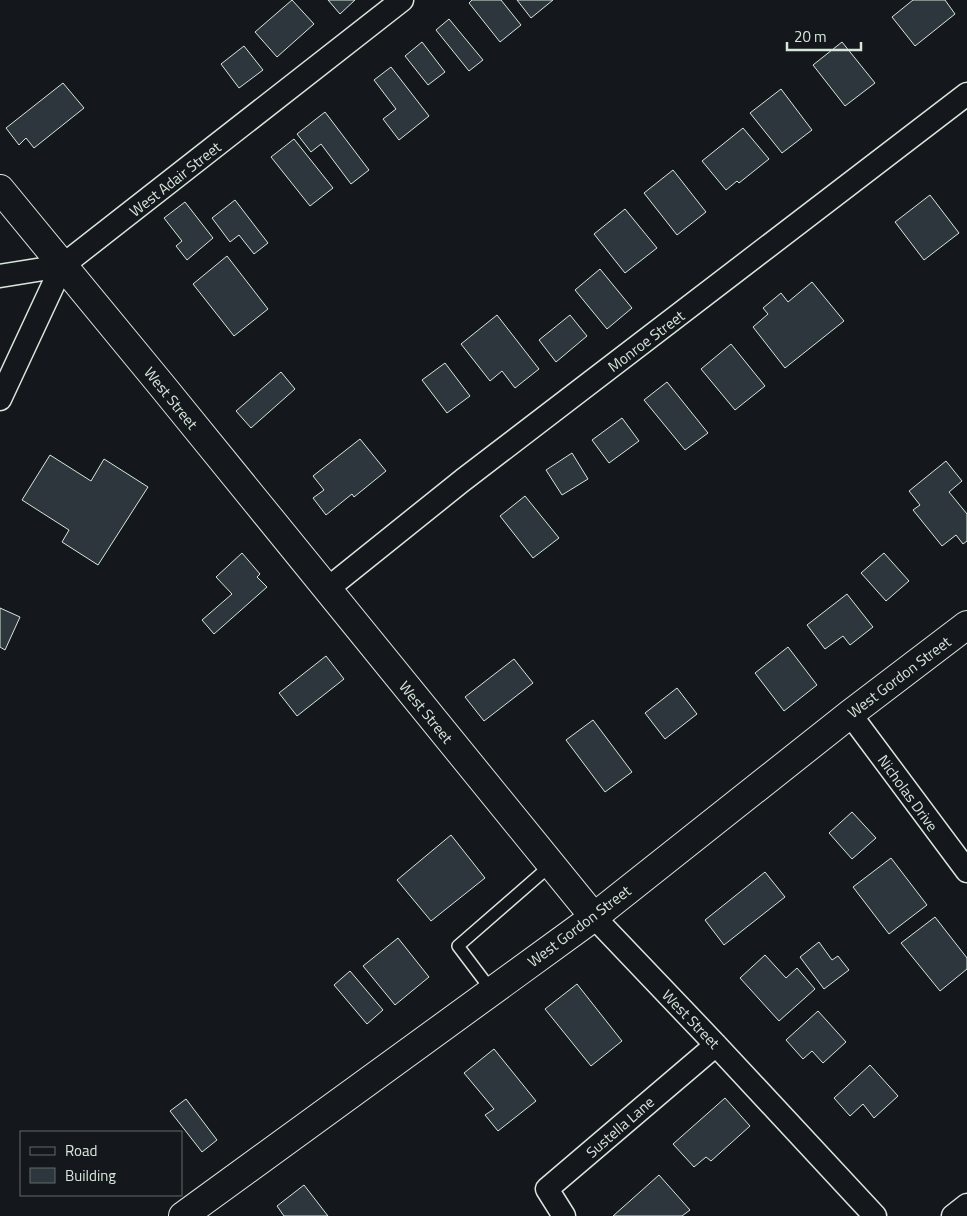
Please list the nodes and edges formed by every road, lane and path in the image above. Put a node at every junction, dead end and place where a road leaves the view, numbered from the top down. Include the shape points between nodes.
1 (402, 0) edge
2 (967, 94) edge
3 (0, 189) edge
4 (62, 266) junction
5 (0, 276) edge
6 (0, 400) edge
7 (326, 590) junction
8 (967, 625) edge
9 (850, 714) junction
10 (551, 865) junction
11 (967, 871) edge
12 (594, 917) junction
13 (492, 991) junction
14 (716, 1044) junction
15 (967, 1204) edge
16 (183, 1216) edge
17 (564, 1216) edge
18 (875, 1216) edge
19 (953, 1216) edge

1 - 4 street, West Adair Street
2 - 7 street, Monroe Street via 463,480
3 - 4 street, West Street
4 - 5 street
4 - 6 street, West Adair Street
4 - 7 street, West Street
7 - 10 street, West Street
8 - 9 street, West Gordon Street
9 - 11 street, Nicholas Drive
9 - 12 street, West Gordon Street
10 - 12 street, West Street
10 - 13 lane via 458,946
12 - 13 street, West Gordon Street
12 - 14 street, West Street
13 - 16 street, West Gordon Street
14 - 17 street, Sustella Lane via 547,1189
14 - 18 street, West Street
15 - 19 street

